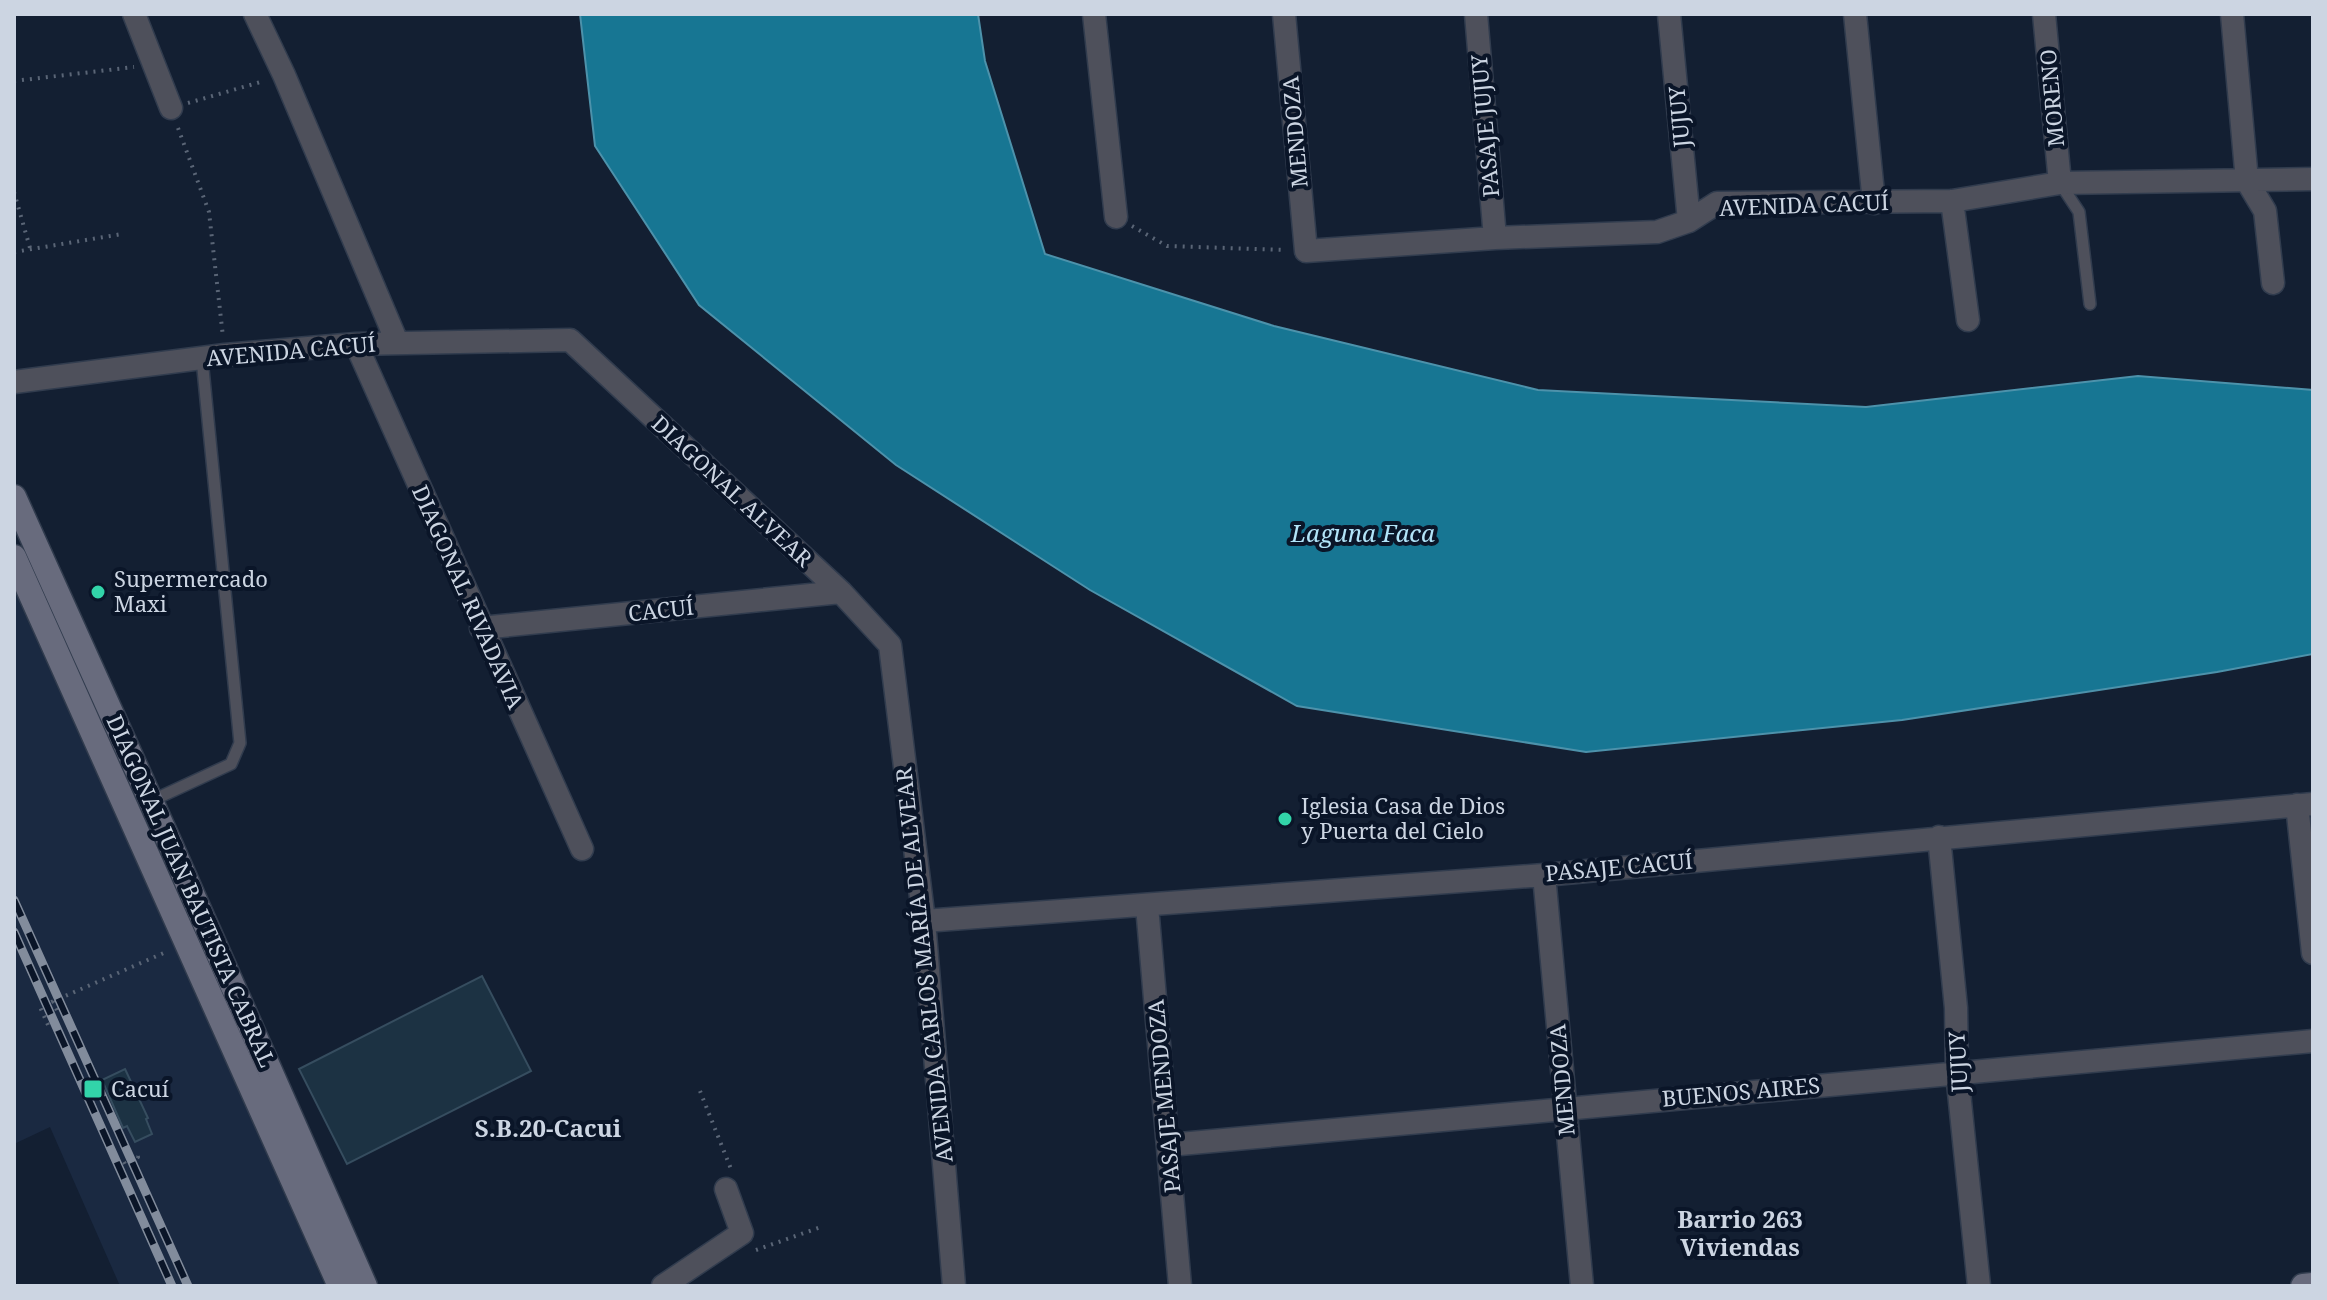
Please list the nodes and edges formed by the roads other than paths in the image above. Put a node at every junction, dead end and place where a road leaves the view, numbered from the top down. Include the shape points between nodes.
1 (134, 14) edge
2 (255, 14) edge
3 (1094, 14) edge
4 (1284, 14) edge
5 (1476, 14) edge
6 (1669, 14) edge
7 (1855, 14) edge
8 (2044, 14) edge
9 (2232, 14) edge
10 (171, 108) road end
11 (2313, 179) edge
12 (2247, 181) junction
13 (2060, 183) junction
14 (1952, 201) junction
15 (1874, 203) junction
16 (1116, 217) road end
17 (1689, 221) junction
18 (1495, 238) junction
19 (1306, 251) joint
20 (2273, 283) dead end
21 (2090, 304) dead end
22 (1968, 320) dead end
23 (570, 340) joint
24 (397, 342) junction
25 (356, 344) junction
26 (202, 359) junction
27 (14, 382) edge
28 (14, 497) edge
29 (14, 557) edge
30 (841, 592) junction
31 (481, 628) junction
32 (890, 645) joint
33 (151, 801) junction
34 (2305, 805) edge
35 (164, 830) junction
36 (1939, 837) junction
37 (140, 839) junction
38 (582, 849) dead end
39 (1544, 875) junction
40 (1147, 906) junction
41 (924, 921) junction
42 (2313, 953) edge
43 (2313, 1041) edge
44 (1957, 1073) junction
45 (1565, 1107) junction
46 (279, 1119) junction
47 (1169, 1145) junction
48 (726, 1189) road end
49 (669, 1285) edge
50 (2313, 1285) edge
51 (340, 1286) edge
52 (365, 1286) edge
53 (954, 1286) edge
54 (1180, 1286) edge
55 (1582, 1286) edge
56 (1979, 1286) edge
57 (2303, 1286) edge

1 - 10 street
2 - 24 street
3 - 16 street
4 - 19 street, MENDOZA
5 - 18 street, PASAJE JUJUY
6 - 17 street, JUJUY
7 - 15 street
8 - 13 street, MORENO
9 - 12 street
11 - 12 street, AVENIDA CACUÍ
12 - 13 street, AVENIDA CACUÍ
12 - 20 street via 2265,211
13 - 14 street, AVENIDA CACUÍ
13 - 21 lane via 2079,212
14 - 15 street, AVENIDA CACUÍ
14 - 22 street
15 - 17 street, AVENIDA CACUÍ via 1717,203
17 - 18 street, AVENIDA CACUÍ via 1657,232
18 - 19 street, AVENIDA CACUÍ
23 - 24 street, AVENIDA CACUÍ
23 - 30 street, DIAGONAL ALVEAR
24 - 25 street, AVENIDA CACUÍ
25 - 26 street, AVENIDA CACUÍ
25 - 31 street, DIAGONAL RIVADAVIA
26 - 27 street, AVENIDA CACUÍ
26 - 33 lane via 240,743 231,764
28 - 33 main road, DIAGONAL JUAN BAUTISTA CABRAL
29 - 37 main road, DIAGONAL JUAN BAUTISTA CABRAL
30 - 31 street, CACUÍ
30 - 32 street, DIAGONAL ALVEAR
31 - 38 street, DIAGONAL RIVADAVIA
32 - 41 street, AVENIDA CARLOS MARÍA DE ALVEAR
33 - 35 main road, DIAGONAL JUAN BAUTISTA CABRAL
34 - 36 street, PASAJE CACUÍ
34 - 42 street
35 - 37 main road
35 - 46 main road, DIAGONAL JUAN BAUTISTA CABRAL
36 - 39 street, PASAJE CACUÍ
36 - 44 street, JUJUY
37 - 46 main road, DIAGONAL JUAN BAUTISTA CABRAL via 187,943
39 - 40 street, PASAJE CACUÍ
39 - 45 street, MENDOZA
40 - 41 street, PASAJE CACUÍ
40 - 47 street, PASAJE MENDOZA
41 - 53 street, AVENIDA CARLOS MARÍA DE ALVEAR
43 - 44 street, BUENOS AIRES
44 - 45 street, BUENOS AIRES
44 - 56 street, JUJUY
45 - 47 street, BUENOS AIRES
45 - 55 street, MENDOZA
46 - 51 main road, DIAGONAL JUAN BAUTISTA CABRAL
46 - 52 main road, DIAGONAL JUAN BAUTISTA CABRAL
47 - 54 street, PASAJE MENDOZA
48 - 49 street via 742,1233
50 - 57 main road

